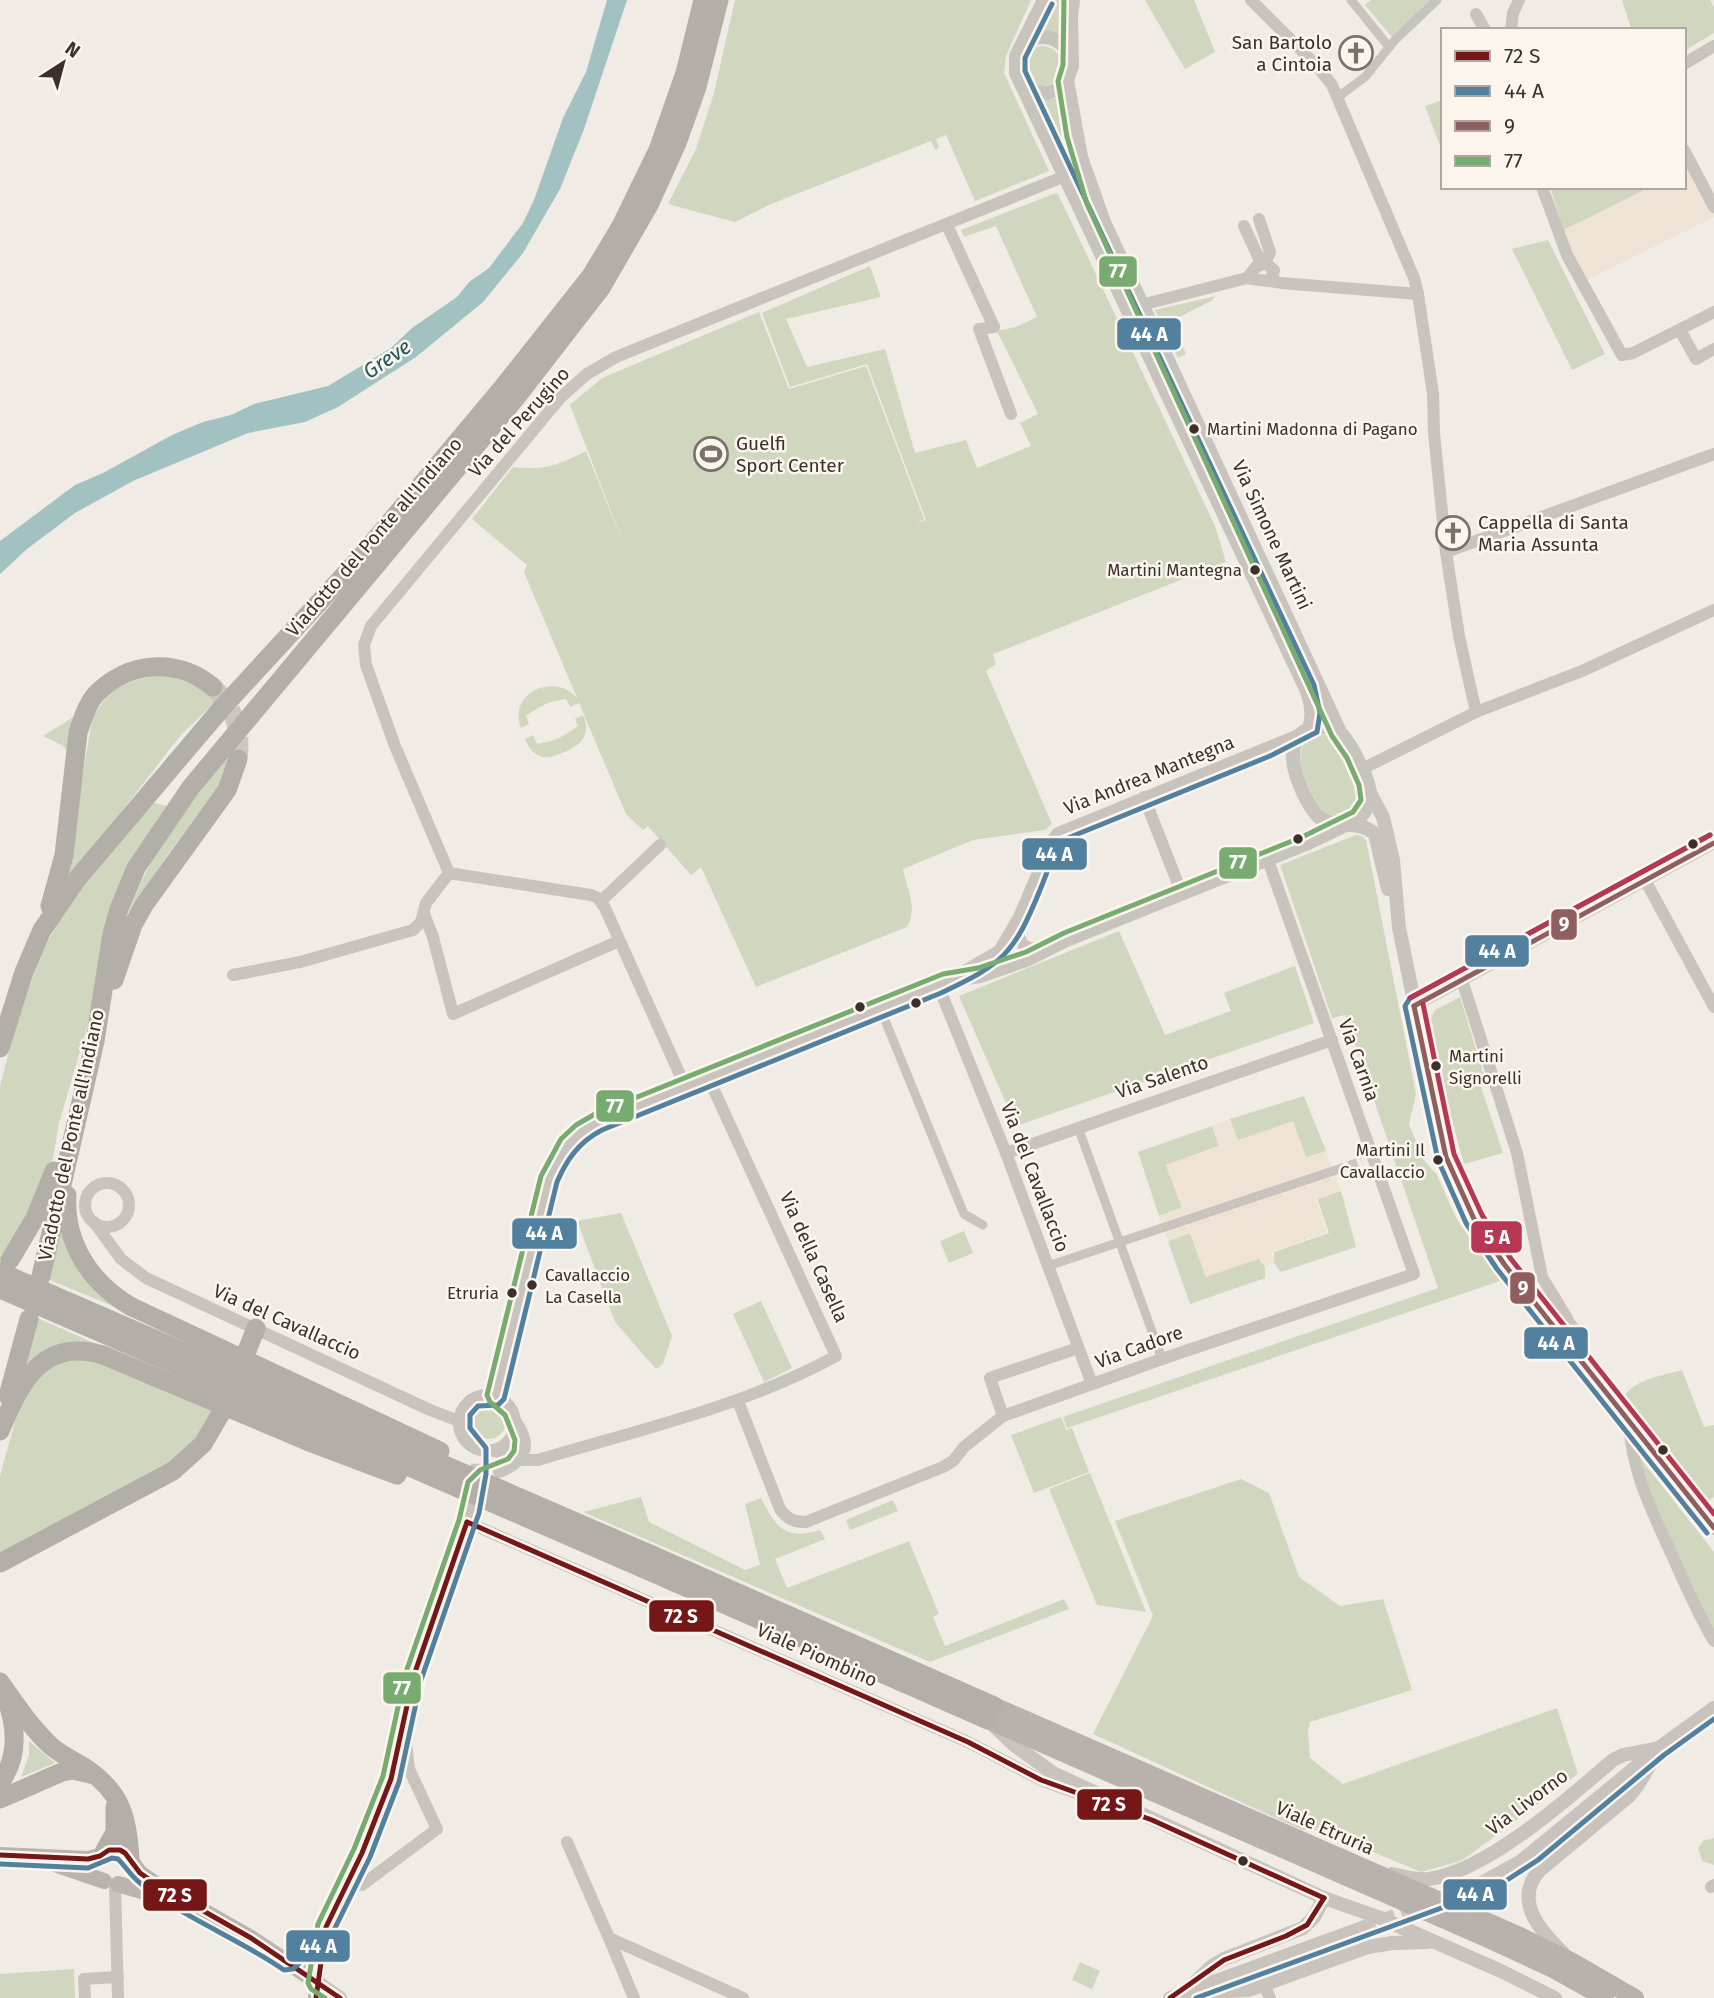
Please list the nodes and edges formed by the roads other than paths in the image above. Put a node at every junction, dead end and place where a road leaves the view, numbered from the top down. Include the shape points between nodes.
1 (703, 0) edge
2 (719, 0) edge
3 (1044, 0) edge
4 (1073, 0) edge
5 (1251, 0) edge
6 (1351, 0) edge
7 (1437, 0) edge
8 (1519, 0) edge
9 (1476, 14) dead end
10 (1484, 28) edge
11 (1507, 28) edge
12 (1022, 46) junction
13 (1714, 46) edge
14 (1390, 47) junction
15 (1070, 55) junction
16 (1686, 63) edge
17 (1067, 80) junction
18 (1021, 83) junction
19 (1338, 97) junction
20 (1686, 154) edge
21 (1065, 176) junction
22 (1543, 189) edge
23 (1714, 207) edge
24 (1259, 219) dead end
25 (947, 225) junction
26 (1244, 226) dead end
27 (1263, 263) junction
28 (1247, 278) junction
29 (1271, 280) junction
30 (1418, 294) junction
31 (1141, 305) junction
32 (1714, 312) edge
33 (1681, 330) junction
34 (1714, 349) edge
35 (1011, 414) dead end
36 (1714, 454) edge
37 (1446, 552) junction
38 (1714, 610) edge
39 (213, 687) tunnel mouth
40 (1476, 712) junction
41 (1305, 731) junction
42 (1340, 732) junction
43 (238, 759) tunnel mouth
44 (1362, 769) junction
45 (1370, 793) junction
46 (1144, 797) junction
47 (1350, 824) junction
48 (1714, 842) edge
49 (660, 845) dead end
50 (1268, 860) junction
51 (449, 873) junction
52 (1645, 880) junction
53 (1182, 894) junction
54 (601, 901) junction
55 (1396, 910) junction
56 (424, 914) junction
57 (1019, 917) junction
58 (42, 930) junction
59 (620, 941) junction
60 (1068, 941) junction
61 (108, 953) junction
62 (233, 975) dead end
63 (1462, 980) junction
64 (942, 983) junction
65 (1414, 1006) junction
66 (1714, 1007) edge
67 (880, 1008) junction
68 (1332, 1040) junction
69 (95, 1041) junction
70 (0, 1048) edge
71 (708, 1077) junction
72 (685, 1086) junction
73 (78, 1118) junction
74 (1077, 1127) junction
75 (1006, 1153) junction
76 (1336, 1170) tunnel mouth
77 (94, 1222) junction
78 (983, 1225) dead end
79 (113, 1226) junction
80 (110, 1242) junction
81 (1118, 1244) junction
82 (5, 1266) edge
83 (1048, 1266) junction
84 (1414, 1274) joint
85 (41, 1276) dead end
86 (0, 1289) edge
87 (1567, 1318) joint
88 (29, 1319) dead end
89 (256, 1328) junction
90 (1570, 1347) junction
91 (1078, 1348) junction
92 (246, 1353) dead end
93 (1162, 1359) junction
94 (1092, 1384) junction
95 (496, 1396) junction
96 (737, 1401) junction
97 (221, 1413) dead end
98 (1003, 1416) junction
99 (1628, 1419) junction
100 (459, 1421) junction
101 (516, 1422) junction
102 (0, 1424) edge
103 (0, 1431) edge
104 (493, 1450) junction
105 (520, 1460) junction
106 (499, 1472) dead end
107 (514, 1513) junction
108 (558, 1515) junction
109 (1714, 1528) edge
110 (0, 1563) edge
111 (650, 1563) junction
112 (1714, 1642) edge
113 (0, 1683) edge
114 (1714, 1708) edge
115 (991, 1713) junction
116 (403, 1723) junction
117 (1659, 1748) junction
118 (0, 1783) edge
119 (104, 1783) junction
120 (0, 1799) edge
121 (1152, 1820) junction
122 (567, 1842) dead end
123 (102, 1854) junction
124 (0, 1855) edge
125 (1334, 1855) junction
126 (31, 1858) junction
127 (131, 1862) junction
128 (348, 1880) junction
129 (112, 1883) junction
130 (1452, 1895) dead end
131 (1324, 1898) junction
132 (210, 1916) junction
133 (326, 1927) junction
134 (1362, 1928) tunnel mouth
135 (609, 1938) junction
136 (1433, 1941) junction
137 (1572, 1961) junction
138 (288, 1962) junction
139 (118, 1977) junction
140 (317, 1990) edge
141 (1267, 1991) edge
142 (1177, 1996) edge
143 (85, 1998) edge
144 (118, 1998) edge
145 (340, 1998) edge
146 (634, 1998) edge
147 (743, 1998) edge
148 (1555, 1998) edge
149 (1605, 1998) edge
150 (1635, 1998) edge

1 - 58 highway, Viadotto del Ponte all'Indiano via 685,73 658,150 591,276 359,559 221,709 86,869
2 - 61 highway, Viadotto del Ponte all'Indiano via 677,143 649,205 601,288 515,400 191,787 136,868
3 - 12 street, Via Simone Martini
4 - 15 street, Via Simone Martini
5 - 19 street via 1316,65
6 - 14 street
7 - 14 street
8 - 11 street
9 - 10 street
12 - 15 street via 1045,36 1063,44
12 - 18 street, Via Simone Martini via 1015,62
13 - 16 street
14 - 19 street via 1365,77
15 - 17 street, Via Simone Martini
17 - 18 street via 1048,93
17 - 31 street, Via Simone Martini via 1087,179
18 - 21 street, Via Simone Martini
19 - 30 street
20 - 23 street
21 - 25 street, Via del Perugino
21 - 41 street, Via Simone Martini via 1306,689 1312,711
22 - 33 street via 1567,255 1619,352 1628,355
24 - 27 street via 1270,252
25 - 35 street via 994,327 979,329
25 - 51 street, Via del Perugino via 616,357 594,370 561,397 372,626 364,645 366,665
26 - 27 street
27 - 28 street
27 - 29 street via 1274,270
28 - 29 street
28 - 31 street
29 - 30 street
30 - 37 street via 1433,394
31 - 42 street, Via Simone Martini
32 - 33 street
33 - 34 street via 1696,359
36 - 37 street
37 - 40 street
38 - 40 street via 1581,671
39 - 58 highway via 193,674 162,665 123,674 94,696 78,733 64,855
40 - 44 street
41 - 42 street via 1326,726
41 - 46 street, Via Andrea Mantegna
41 - 47 street, Via Simone Martini via 1293,752 1294,763 1314,811 1326,822
42 - 44 street, Via Simone Martini
43 - 69 highway via 226,790 133,925
44 - 45 street, Via Simone Martini
45 - 47 street via 1364,813
45 - 55 street, Via Simone Martini via 1382,817 1393,860
46 - 53 street
46 - 57 street, Via Andrea Mantegna via 1055,836
47 - 50 street
47 - 55 street, Via Simone Martini via 1365,826 1376,836
48 - 52 street
49 - 54 street
50 - 53 street
50 - 68 street, Via Carnia
51 - 54 street via 591,895
51 - 56 street via 426,903
52 - 63 street
52 - 66 street
53 - 60 street
54 - 59 street
55 - 65 street, Via Simone Martini
56 - 59 street via 453,1014
56 - 62 street via 413,930 324,956
57 - 60 street via 1019,938 1029,948 1039,950
57 - 64 street, Via Andrea Mantegna via 999,951
58 - 70 highway, Viadotto del Ponte all'Indiano
59 - 72 street
60 - 64 street via 981,977
61 - 69 highway, Viadotto del Ponte all'Indiano
61 - 82 highway, Viadotto del Ponte all'Indiano via 53,1178
63 - 65 street
63 - 87 street via 1517,1153 1542,1277
64 - 67 street
64 - 75 street, Via del Cavallaccio
65 - 90 street, Via Simone Martini via 1446,1157 1466,1204 1504,1264
67 - 71 street
67 - 78 street via 964,1214
68 - 74 street, Via Salento
68 - 84 street, Via Carnia via 1368,1159
69 - 73 highway, Viadotto del Ponte all'Indiano
71 - 72 street
71 - 96 street, Via della Casella via 836,1356
72 - 95 street via 587,1127 558,1158 548,1179
73 - 85 highway, Viadotto del Ponte all'Indiano
73 - 108 highway, bridge via 67,1206 72,1236 82,1259 109,1293 430,1445
74 - 75 street, Via Salento
74 - 81 street
75 - 83 street, Via del Cavallaccio
76 - 81 street
77 - 79 street
77 - 79 street via 86,1209 88,1195 98,1185 112,1184 124,1191 129,1204 125,1218
77 - 80 street, Via del Cavallaccio
79 - 80 street
80 - 89 street, Via del Cavallaccio via 121,1259 146,1278
81 - 83 street
81 - 93 street
82 - 108 highway, bridge
83 - 91 street, Via del Cavallaccio
84 - 93 street, Via Cadore
86 - 107 highway, bridge
87 - 90 street via 1577,1337
88 - 102 highway
89 - 92 highway
89 - 100 street, Via del Cavallaccio
90 - 99 street, Via Simone Martini
91 - 94 street, Via del Cavallaccio
91 - 98 street, Via Cadore via 990,1378
93 - 94 street, Via Cadore
94 - 98 street, Via Cadore
95 - 100 street via 472,1399
95 - 101 street via 510,1406
96 - 98 street via 780,1509 799,1522 953,1461
96 - 105 street, Via della Casella via 538,1460
97 - 110 highway via 203,1444 173,1471
99 - 109 street, Via Simone Martini
99 - 112 street via 1641,1488 1693,1607
100 - 104 street via 477,1455
101 - 104 street via 512,1437
101 - 105 street via 525,1442
103 - 107 highway, bridge via 20,1386 36,1368 51,1358 83,1351 103,1355 356,1460
104 - 105 street, Via della Casella
105 - 106 street, Via della Casella
107 - 111 highway, bridge
108 - 111 highway, bridge
111 - 115 highway
113 - 118 highway via 12,1715 14,1738 12,1759
113 - 119 highway via 48,1743
114 - 117 street, Via Livorno
115 - 121 street, Viale Piombino via 1014,1745 1041,1766
115 - 125 main road, Viale Etruria
115 - 149 main road, Viale Etruria via 1486,1938
116 - 121 street, Viale Piombino via 413,1678 468,1517 968,1742 1041,1780
116 - 128 street via 391,1779
116 - 128 street via 409,1769 437,1829 362,1885
117 - 125 street, Via Livorno via 1613,1760 1521,1835 1438,1877 1400,1876
117 - 130 street, Via Livorno via 1520,1862
117 - 137 street, Via Livorno via 1629,1796 1533,1880 1529,1904 1533,1919
119 - 120 highway via 83,1771 62,1772
119 - 123 highway via 117,1823
119 - 127 highway via 120,1805 128,1828
121 - 131 street, Viale Piombino
122 - 135 street
123 - 126 main road via 72,1860
123 - 127 main road via 120,1850
123 - 129 main road via 97,1872
124 - 126 main road
125 - 137 main road, Viale Etruria
126 - 129 main road
127 - 129 main road via 130,1875
127 - 132 main road via 156,1884
128 - 133 street
129 - 132 main road via 133,1886
129 - 139 street
131 - 136 street, Viale Piombino
131 - 142 street via 1304,1926 1224,1959
132 - 138 main road
133 - 138 street
133 - 140 street
134 - 142 street
135 - 146 street
135 - 147 street
136 - 141 street via 1378,1945
136 - 148 street, Viale Piombino
137 - 150 main road, Viale Etruria
138 - 140 main road
139 - 143 street via 84,1979
139 - 144 street
140 - 145 street
141 - 142 street

